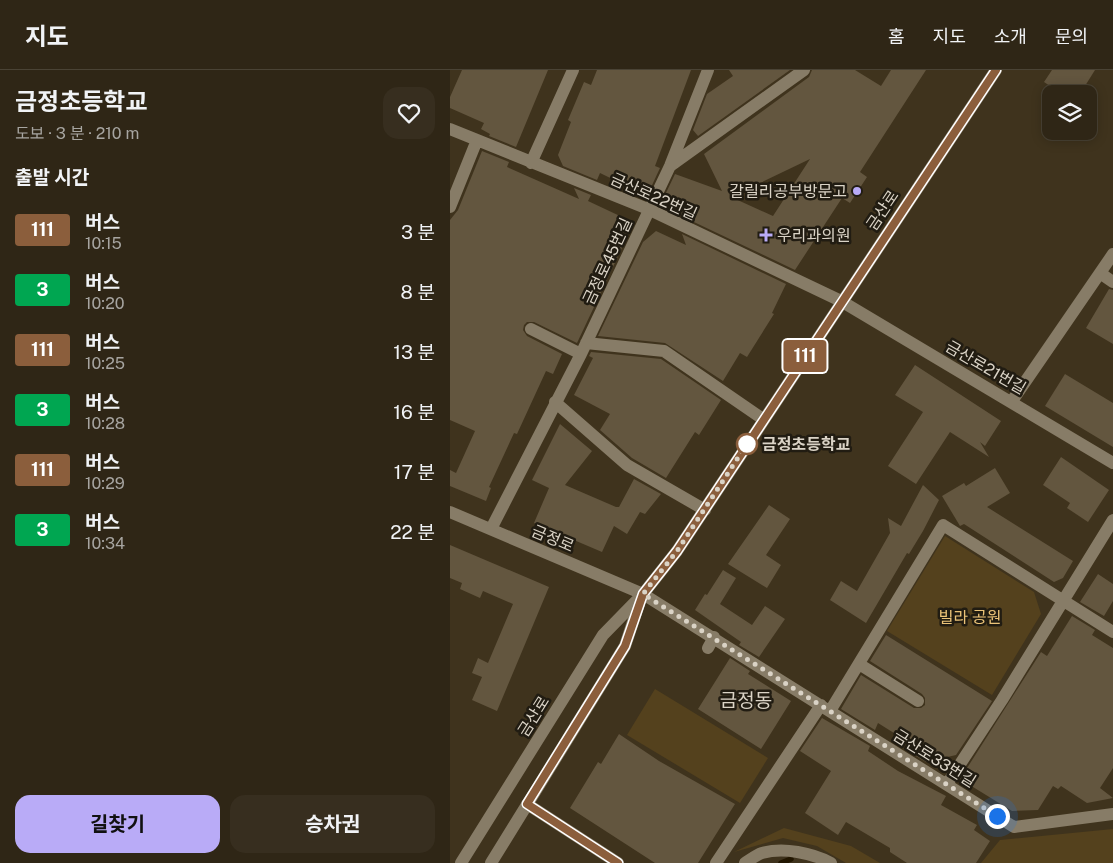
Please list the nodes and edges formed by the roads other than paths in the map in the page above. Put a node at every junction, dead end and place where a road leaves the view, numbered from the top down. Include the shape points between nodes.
1 (573, 70) edge
2 (708, 70) edge
3 (804, 70) edge
4 (996, 70) edge
5 (450, 128) edge
6 (477, 140) junction
7 (531, 162) junction
8 (670, 166) junction
9 (450, 206) edge
10 (648, 209) junction
11 (1113, 254) edge
12 (1100, 273) junction
13 (1113, 282) edge
14 (841, 302) junction
15 (531, 329) dead end
16 (584, 348) junction
17 (1012, 401) junction
18 (555, 402) junction
19 (763, 419) junction
20 (1113, 463) edge
21 (705, 510) junction
22 (450, 512) edge
23 (1113, 520) edge
24 (491, 529) junction
25 (643, 594) junction
26 (1064, 601) junction
27 (1113, 632) edge
28 (859, 664) junction
29 (918, 701) dead end
30 (825, 708) junction
31 (947, 784) junction
32 (527, 804) junction
33 (1113, 814) edge
34 (461, 863) edge
35 (492, 863) edge
36 (618, 863) edge
37 (716, 863) edge
38 (745, 863) edge
39 (831, 863) edge

1 - 7 street
2 - 8 street, 금정로45번길
3 - 8 street
4 - 14 street, 금산로
5 - 6 street, 금산로22번길
6 - 7 street, 금산로22번길
6 - 9 street
7 - 10 street, 금산로22번길
8 - 10 street, 금정로45번길
10 - 14 street, 금산로22번길
10 - 16 street, 금정로45번길
11 - 12 street
12 - 13 street
12 - 17 street
14 - 17 street, 금산로21번길
14 - 19 street, 금산로
15 - 16 street
16 - 18 street, 금정로45번길
16 - 19 street via 664,351
17 - 20 street, 금산로21번길
18 - 21 street via 627,465
18 - 24 street, 금정로45번길
19 - 21 street, 금산로
21 - 25 street, 금산로
22 - 24 street, 금정로
23 - 26 street
24 - 25 street, 금정로
25 - 30 street, 금산로33번길 via 711,642
25 - 32 street, 금산로 via 625,646
25 - 34 street, 금산로 via 603,635
26 - 27 street
26 - 28 street via 943,526
26 - 31 street
28 - 29 street
28 - 30 street
30 - 31 street, 금산로33번길
30 - 37 street
31 - 33 street, 금산로33번길 via 1014,827
32 - 35 street, 금산로
32 - 36 street
38 - 39 street via 762,853 791,851 810,854

